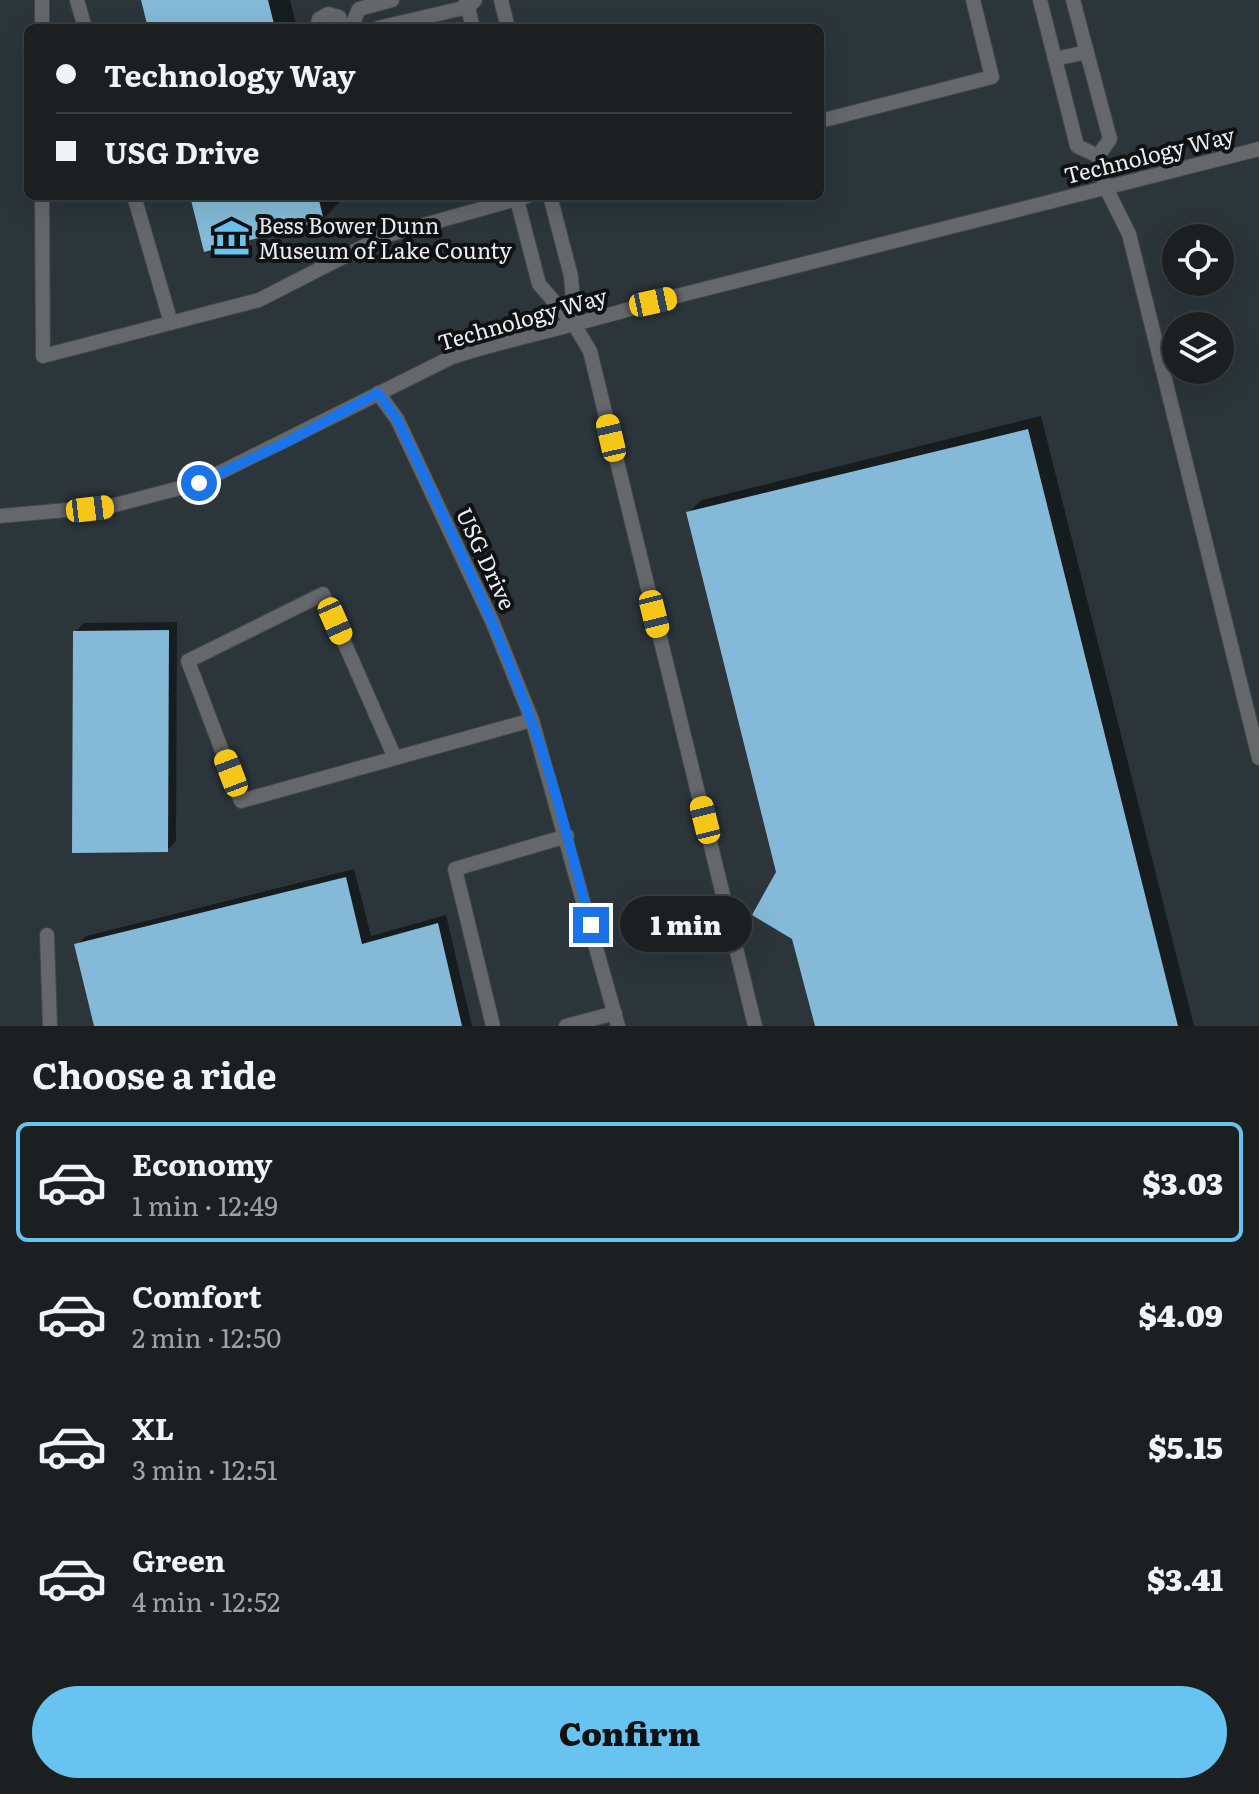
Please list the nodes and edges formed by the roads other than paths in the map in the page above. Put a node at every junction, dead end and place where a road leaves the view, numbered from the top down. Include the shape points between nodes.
1 (42, 0) edge
2 (77, 0) edge
3 (392, 0) edge
4 (501, 0) edge
5 (973, 0) edge
6 (1040, 0) edge
7 (1073, 0) edge
8 (470, 2) edge
9 (42, 24) edge
10 (84, 24) edge
11 (318, 24) edge
12 (347, 24) edge
13 (350, 24) edge
14 (392, 24) edge
15 (473, 24) edge
16 (507, 24) edge
17 (1087, 52) junction
18 (1055, 59) junction
19 (824, 120) edge
20 (1259, 149) edge
21 (1098, 156) junction
22 (1106, 188) junction
23 (42, 200) edge
24 (135, 200) edge
25 (510, 200) edge
26 (521, 200) edge
27 (551, 200) edge
28 (171, 323) junction
29 (575, 326) junction
30 (378, 393) junction
31 (0, 516) edge
32 (532, 720) junction
33 (395, 758) junction
34 (1259, 758) edge
35 (567, 836) junction
36 (47, 935) dead end
37 (617, 1020) edge
38 (50, 1026) edge
39 (493, 1026) edge
40 (566, 1026) edge
41 (755, 1026) edge

1 - 9 lane
2 - 10 lane
3 - 13 lane via 359,9
4 - 16 lane
5 - 19 lane via 992,77
6 - 18 lane
7 - 17 lane
8 - 14 lane
8 - 15 lane
11 - 12 lane via 328,14
17 - 18 lane
17 - 21 lane via 1110,139
18 - 21 lane via 1077,146
20 - 22 lane, Technology Way
21 - 22 lane
22 - 29 lane, Technology Way
22 - 34 lane via 1129,234
23 - 28 lane via 43,356
24 - 28 lane
25 - 28 lane via 384,236 259,300
26 - 29 lane via 539,284
27 - 29 lane via 571,276
29 - 30 lane, Technology Way via 452,357
29 - 41 lane via 590,351
30 - 31 lane, Technology Way via 188,487 111,506
30 - 32 lane, USG Drive via 404,433
32 - 33 lane
32 - 35 lane, USG Drive
33 - 33 lane via 241,801 188,661 323,594
35 - 37 lane, USG Drive
35 - 39 lane via 455,869
36 - 38 lane
37 - 40 lane

